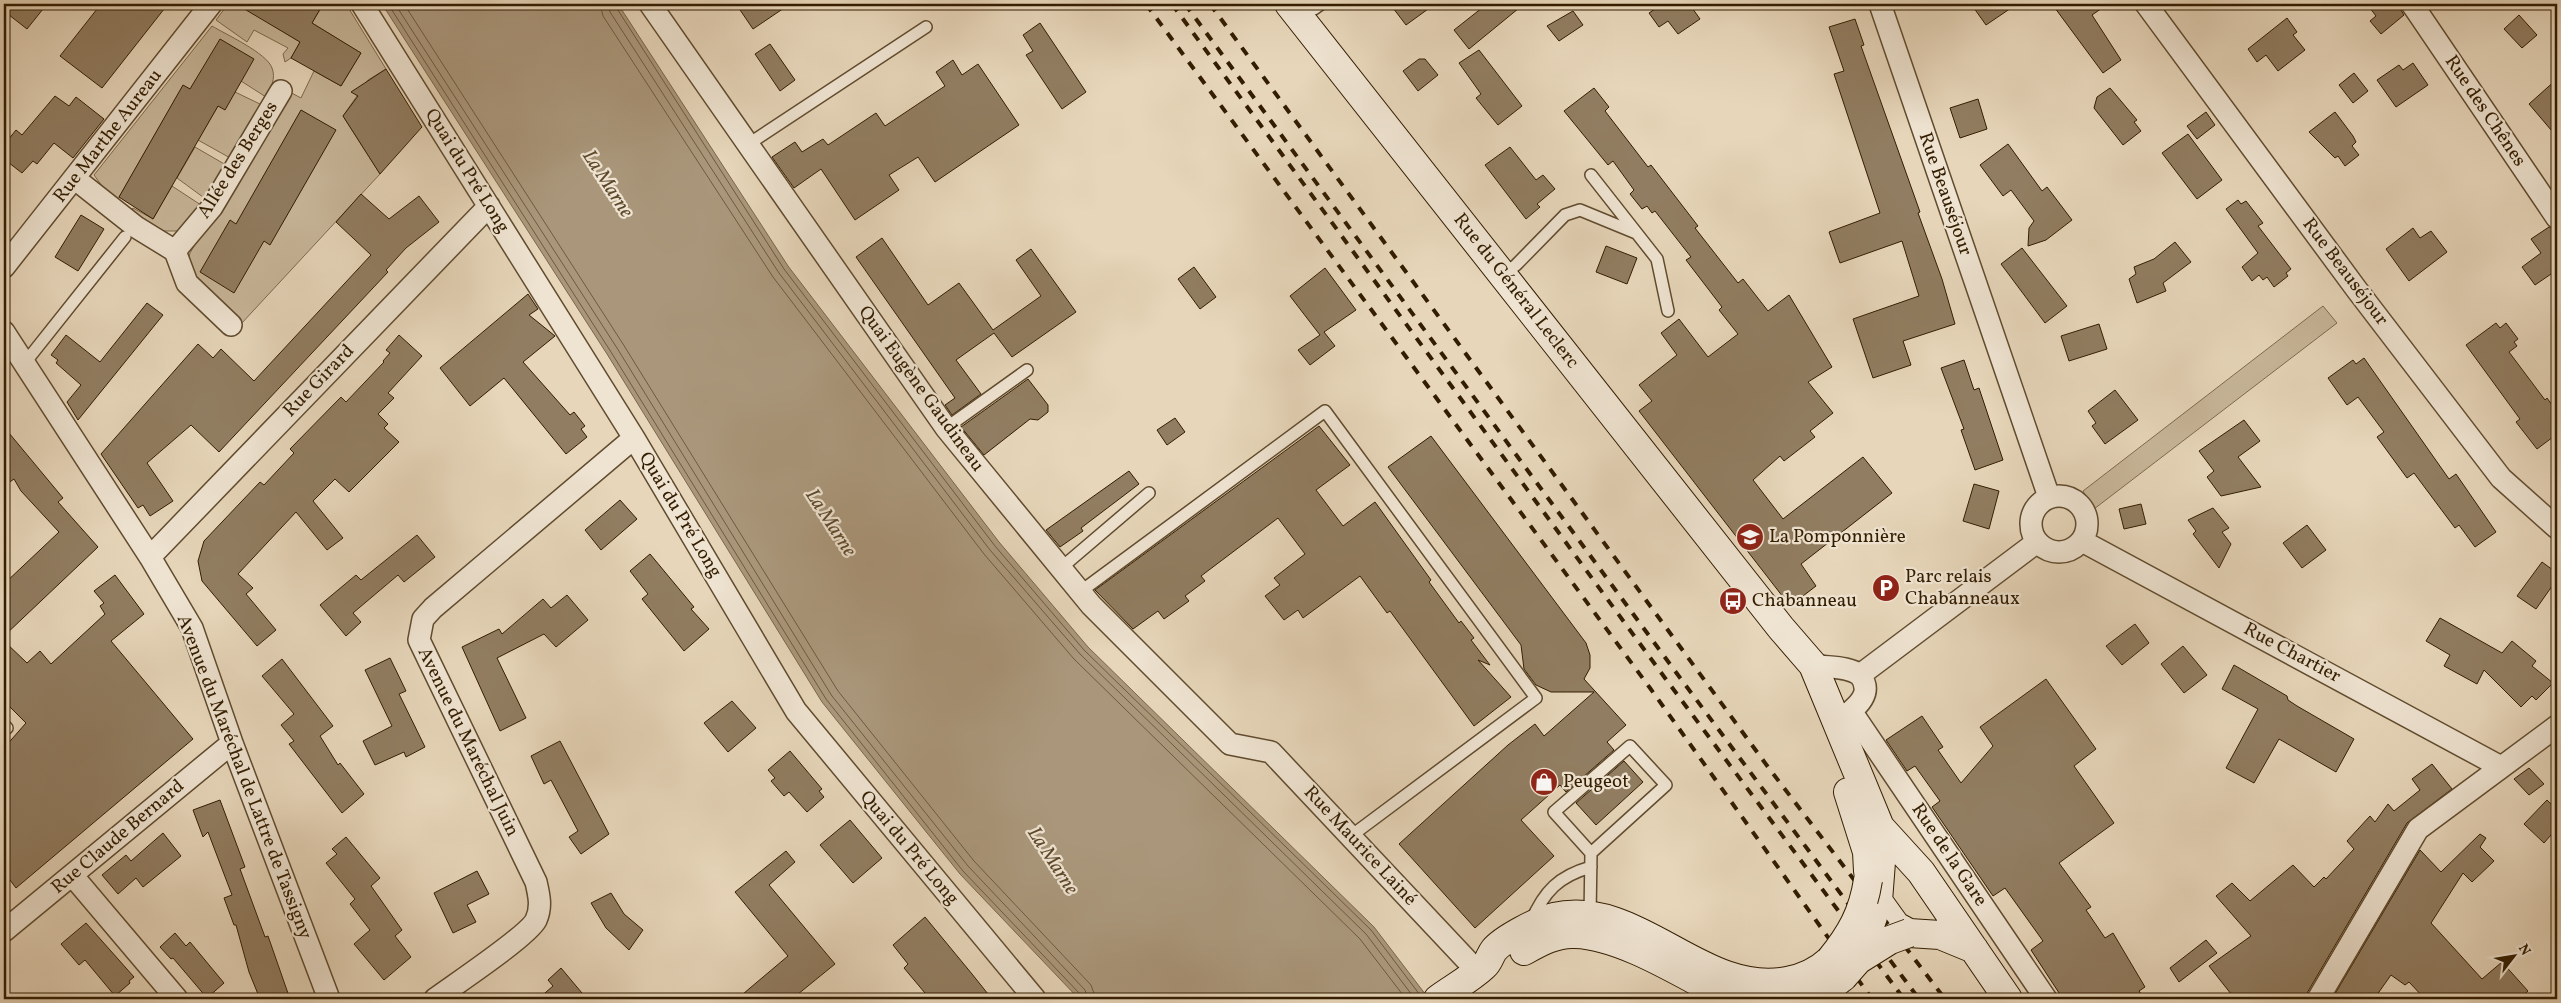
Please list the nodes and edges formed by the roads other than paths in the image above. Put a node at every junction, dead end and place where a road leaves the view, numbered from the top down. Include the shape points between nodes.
1 (211, 4) edge
2 (362, 4) edge
3 (650, 4) edge
4 (1289, 4) edge
5 (1305, 4) edge
6 (1321, 4) edge
7 (1880, 4) edge
8 (2146, 4) edge
9 (2412, 4) edge
10 (926, 27) dead end
11 (281, 92) dead end
12 (747, 145) junction
13 (1591, 174) dead end
14 (74, 178) junction
15 (489, 206) junction
16 (2557, 218) edge
17 (1636, 233) junction
18 (125, 237) dead end
19 (174, 251) junction
20 (4, 268) edge
21 (1503, 275) junction
22 (1668, 311) dead end
23 (231, 325) dead end
24 (4, 332) edge
25 (24, 364) junction
26 (1027, 370) dead end
27 (946, 428) junction
28 (634, 438) junction
29 (1149, 493) dead end
30 (2049, 497) junction
31 (2557, 528) edge
32 (2082, 541) junction
33 (2037, 542) junction
34 (150, 557) junction
35 (1061, 568) junction
36 (1080, 592) junction
37 (1860, 675) junction
38 (1827, 689) junction
39 (2557, 726) edge
40 (232, 743) junction
41 (1230, 744) joint
42 (2501, 766) junction
43 (1351, 836) junction
44 (1591, 853) junction
45 (1877, 861) junction
46 (1591, 867) junction
47 (72, 874) junction
48 (1589, 925) junction
49 (1530, 926) junction
50 (4, 931) edge
51 (1909, 933) junction
52 (1974, 949) junction
53 (1482, 968) junction
54 (1840, 976) edge
55 (1767, 994) edge
56 (1442, 996) edge
57 (177, 999) edge
58 (329, 999) edge
59 (436, 999) edge
60 (1035, 999) edge
61 (1730, 999) edge
62 (1804, 999) edge
63 (2008, 999) edge
64 (2046, 999) edge
65 (2318, 999) edge

1 - 14 street, Rue Marthe Aureau
2 - 15 street, Quai du Pré Long
3 - 12 street, Quai Eugène Gaudineau
4 - 21 main road, Rue du Général Leclerc
5 - 6 lane via 1314,10
7 - 30 street, Rue Beauséjour
8 - 31 street, Rue Beauséjour via 2501,478
9 - 16 street, Rue des Chênes
10 - 12 lane
11 - 19 street, Allée des Berges via 212,207
12 - 27 street, Quai Eugène Gaudineau
13 - 17 lane
14 - 19 street via 136,227
14 - 20 street, Rue Marthe Aureau
15 - 28 street, Quai du Pré Long
15 - 34 street, Rue Girard
17 - 21 lane via 1580,210 1565,215 1516,266
17 - 22 lane via 1657,260
18 - 25 lane
19 - 23 street via 187,283
21 - 38 main road, Rue du Général Leclerc via 1742,578 1777,632
24 - 25 street, Avenue du Maréchal de Lattre de Tassigny
25 - 34 street, Avenue du Maréchal de Lattre de Tassigny
26 - 27 lane
27 - 35 street, Quai Eugène Gaudineau
28 - 59 street, Avenue du Maréchal Juin via 423,619 419,640 536,882 541,902 535,921
28 - 60 street, Quai du Pré Long via 796,711
29 - 35 lane
30 - 32 street via 2066,497 2081,505 2087,523
30 - 33 street via 2035,508 2031,516 2032,534
32 - 33 street via 2065,552 2044,549
32 - 42 street, Rue Chartier
33 - 37 street
34 - 40 street, Avenue du Maréchal de Lattre de Tassigny via 192,628
35 - 36 street, Quai Eugène Gaudineau
36 - 41 street, Quai Eugène Gaudineau
36 - 43 lane via 1325,411 1536,698
37 - 38 street via 1848,669
37 - 38 street via 1866,688 1862,701
38 - 45 main road, Rue du Général Leclerc
38 - 64 street, Rue de la Gare
39 - 42 street
40 - 47 street, Rue Claude Bernard
40 - 58 street, Avenue du Maréchal de Lattre de Tassigny
41 - 43 street, Rue Maurice Lainé via 1271,752
42 - 65 street via 2418,829
43 - 53 street, Rue Maurice Lainé
44 - 44 lane via 1666,785 1630,746 1554,812
44 - 46 lane
45 - 51 main road via 1896,926
45 - 52 main road, Rue de la Gare via 1921,872
45 - 54 main road, bridge
46 - 48 lane
46 - 49 lane via 1572,873 1553,886 1543,898
47 - 50 street, Rue Claude Bernard
47 - 57 street
48 - 49 main road via 1579,914 1552,917
48 - 53 main road via 1573,933 1555,936 1503,963
48 - 55 main road via 1616,922 1714,972
48 - 61 main road
49 - 53 main road via 1494,950
51 - 52 main road via 1940,935
51 - 54 main road, bridge via 1890,940
52 - 63 main road, Rue de la Gare
53 - 56 main road
54 - 55 main road via 1815,972
54 - 62 main road

